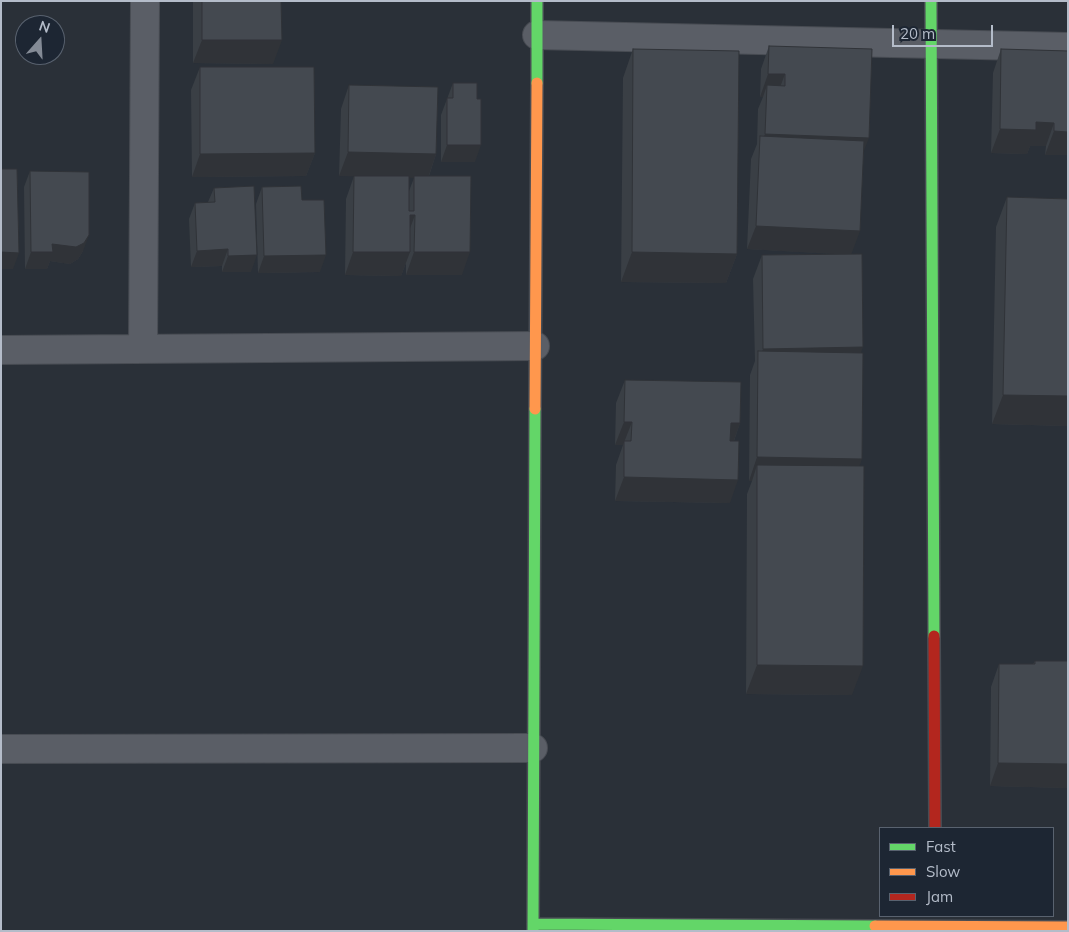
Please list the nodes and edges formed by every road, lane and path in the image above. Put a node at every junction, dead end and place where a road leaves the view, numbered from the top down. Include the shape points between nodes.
1 (144, 1) edge
2 (537, 1) edge
3 (931, 1) edge
4 (537, 35) junction
5 (931, 44) junction
6 (1068, 47) edge
7 (535, 346) junction
8 (143, 349) junction
9 (1, 350) edge
10 (533, 748) junction
11 (1, 749) edge
12 (935, 827) edge
13 (936, 921) edge
14 (533, 927) edge
15 (1068, 927) edge

1 - 8 street
2 - 4 street
3 - 5 street
4 - 5 street
4 - 7 street
5 - 6 street
5 - 12 street
7 - 8 street
7 - 10 street
8 - 9 street
10 - 11 street
10 - 14 street
13 - 14 street
13 - 15 street

